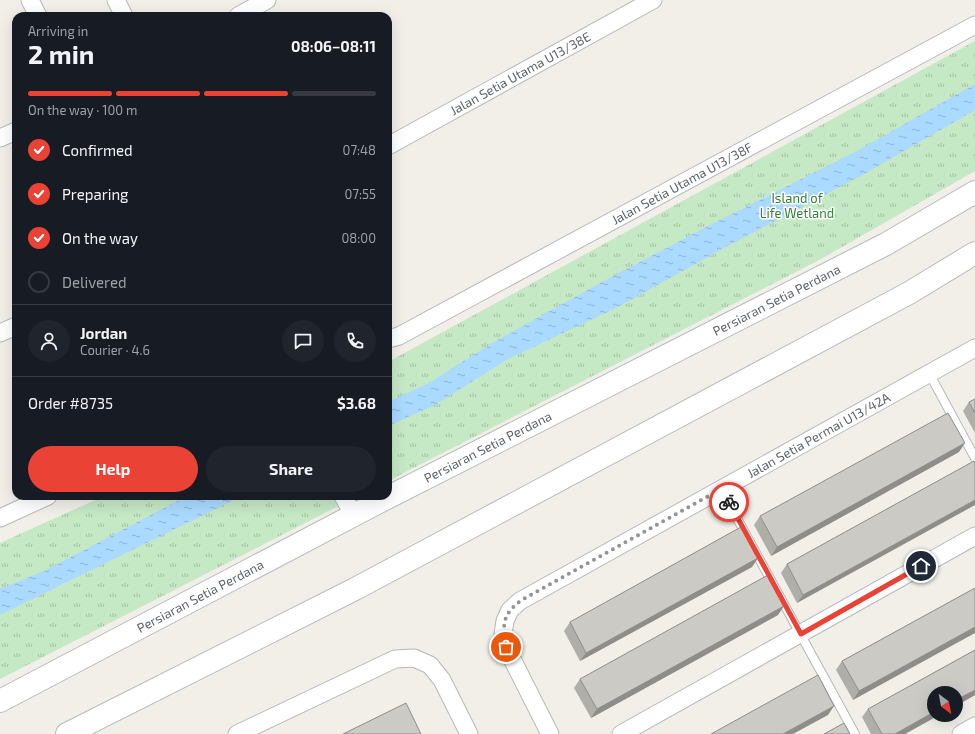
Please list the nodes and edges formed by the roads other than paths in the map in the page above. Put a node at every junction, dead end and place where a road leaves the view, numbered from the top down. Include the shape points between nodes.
1 (30, 0) edge
2 (116, 0) edge
3 (267, 0) edge
4 (653, 0) edge
5 (36, 12) edge
6 (122, 12) edge
7 (245, 12) edge
8 (975, 25) edge
9 (12, 133) edge
10 (0, 138) edge
11 (392, 144) edge
12 (975, 192) edge
13 (975, 253) edge
14 (12, 328) edge
15 (0, 333) edge
16 (392, 338) edge
17 (975, 348) edge
18 (929, 373) junction
19 (975, 458) edge
20 (721, 489) junction
21 (392, 492) edge
22 (39, 500) edge
23 (345, 500) edge
24 (376, 500) edge
25 (354, 516) junction
26 (0, 518) edge
27 (975, 536) edge
28 (801, 634) junction
29 (0, 701) edge
30 (975, 726) edge
31 (67, 734) edge
32 (237, 734) edge
33 (469, 734) edge
34 (550, 734) edge
35 (622, 734) edge
36 (855, 734) edge
37 (961, 734) edge

1 - 5 street
2 - 6 street
3 - 7 street
4 - 11 street, Jalan Setia Utama U13/38E
8 - 16 street, Jalan Setia Utama U13/38F
9 - 10 street
12 - 21 main road, Persiaran Setia Perdana via 886,244
13 - 31 main road via 902,297 355,589
14 - 15 street
17 - 18 street, Jalan Setia Permai U13/42A
18 - 19 lane
18 - 20 street, Jalan Setia Permai U13/42A
20 - 28 lane
20 - 34 street, Jalan Setia Permai U13/42A via 520,601 510,610 503,634 506,647
22 - 26 street
23 - 25 street
24 - 25 main road, Persiaran Setia Perdana
25 - 29 main road, Persiaran Setia Perdana
27 - 28 street
28 - 35 street
28 - 36 lane
30 - 37 street
32 - 33 street via 395,658 414,658 430,665 442,680

